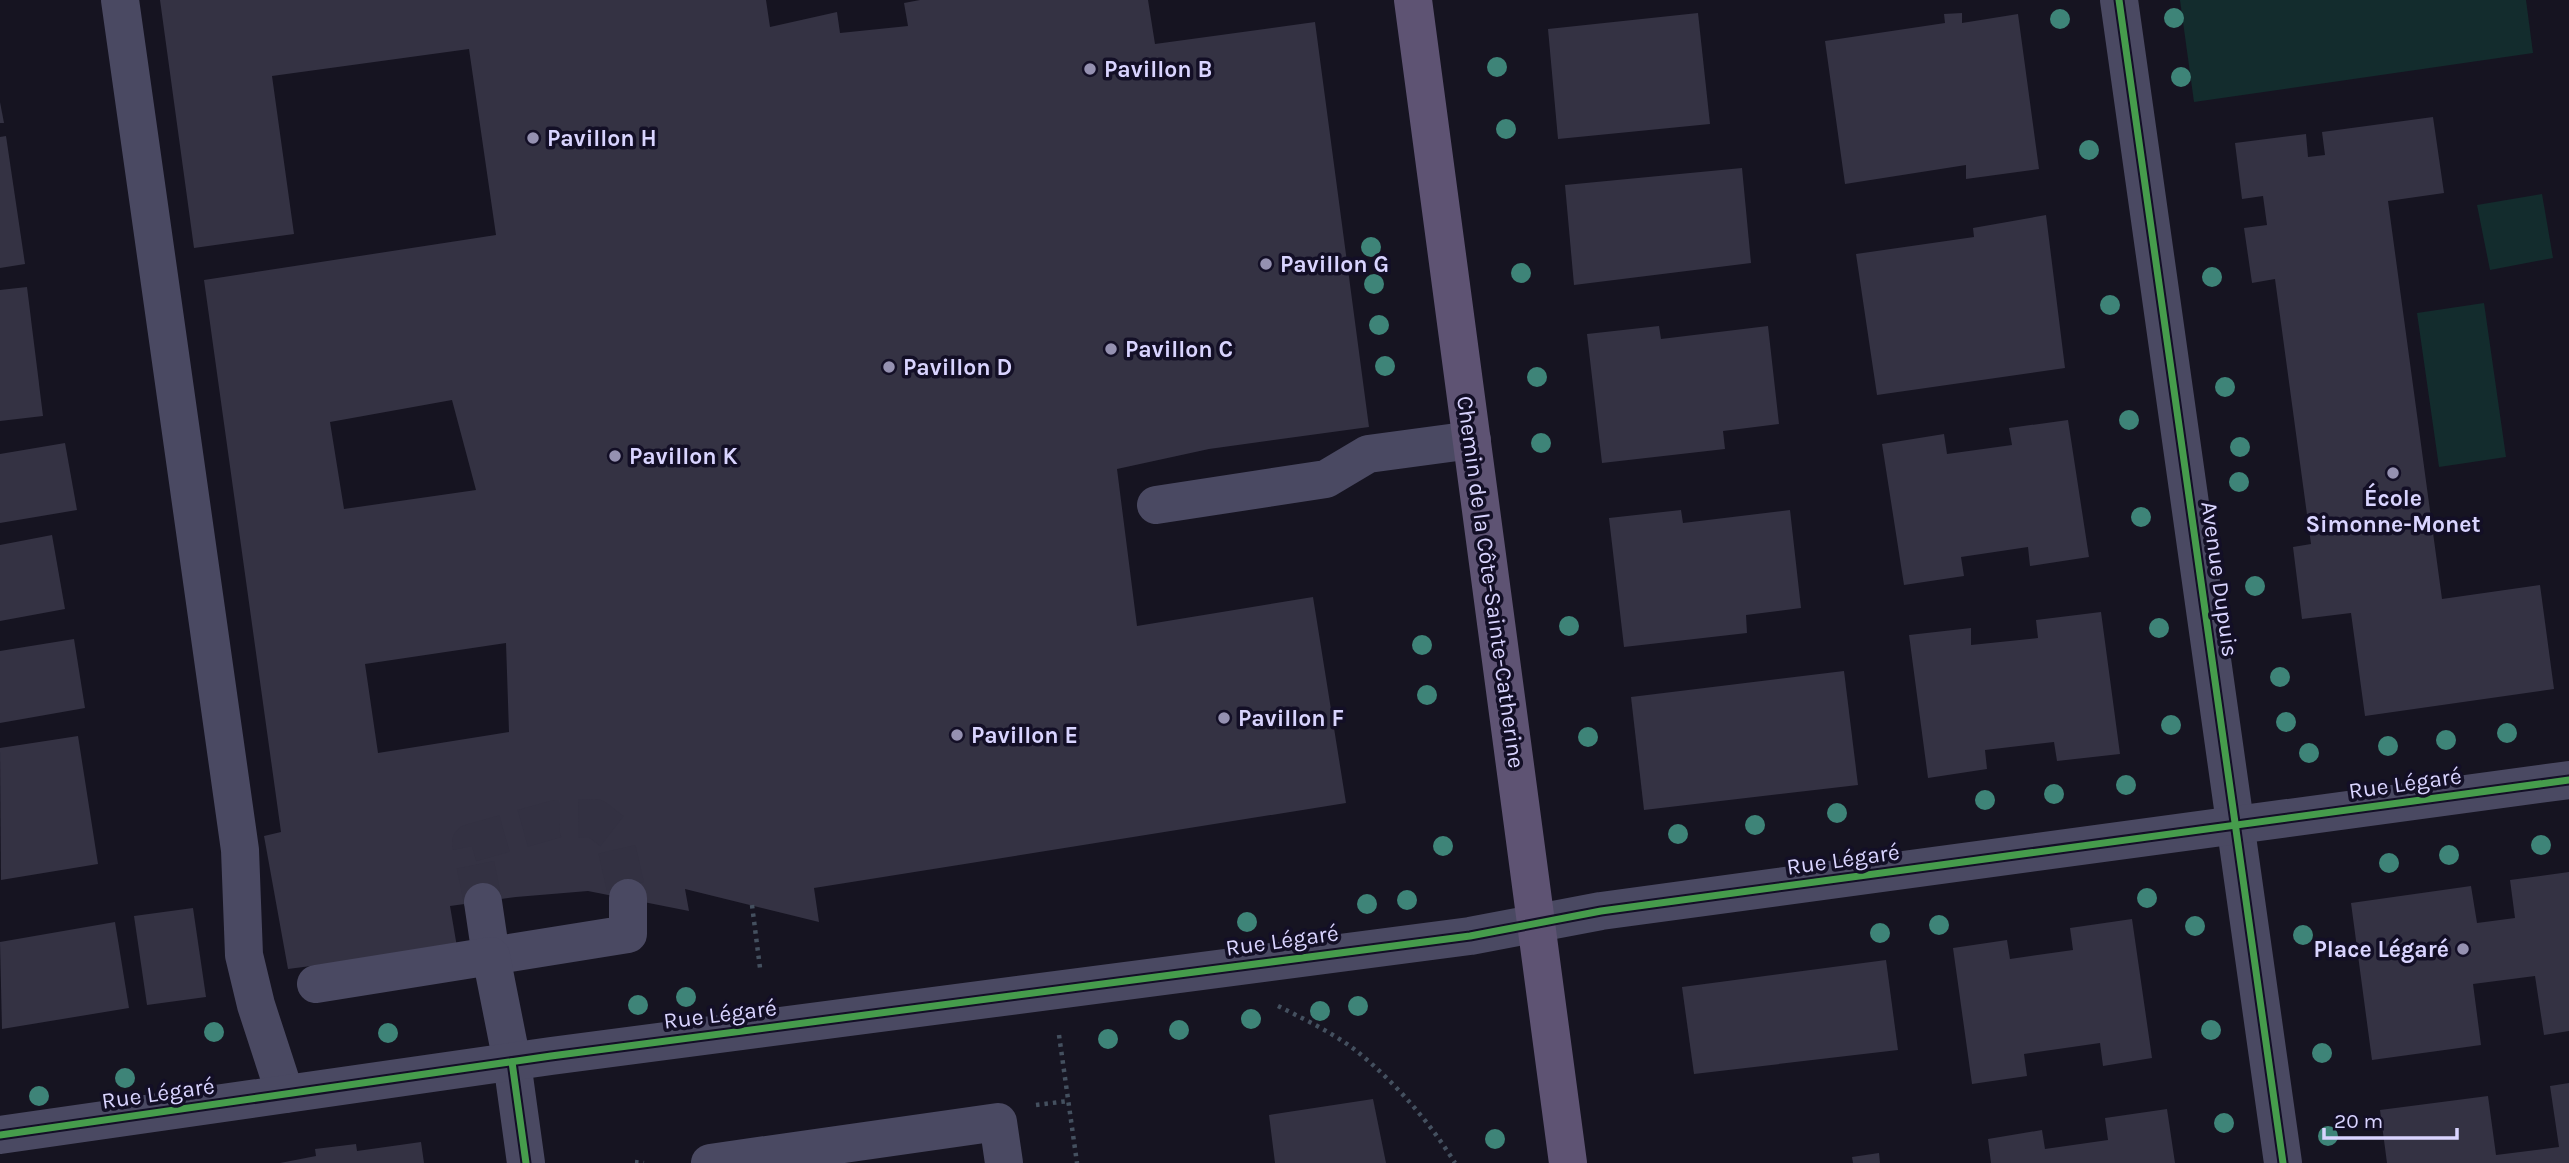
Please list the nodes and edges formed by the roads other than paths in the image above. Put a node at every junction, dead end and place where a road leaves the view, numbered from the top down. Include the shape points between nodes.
1 (120, 0) edge
2 (1413, 0) edge
3 (2119, 0) edge
4 (1472, 440) junction
5 (1156, 505) dead end
6 (2569, 780) edge
7 (2235, 826) junction
8 (628, 898) tunnel mouth
9 (483, 902) tunnel mouth
10 (1536, 923) junction
11 (491, 956) junction
12 (316, 984) dead end
13 (512, 1062) junction
14 (285, 1094) junction
15 (0, 1135) edge
16 (526, 1163) edge
17 (710, 1163) edge
18 (1004, 1163) edge
19 (1568, 1163) edge
20 (2283, 1163) edge

1 - 14 street via 240,850 244,955
2 - 4 main road, Chemin de la Côte-Sainte-Catherine
3 - 7 street, Avenue Dupuis
4 - 5 street via 1368,454 1326,479
4 - 10 main road, Chemin de la Côte-Sainte-Catherine
6 - 7 street, Rue Légaré
7 - 10 street, Rue Légaré
7 - 20 street, Avenue Dupuis
8 - 11 street via 628,934
9 - 11 street
10 - 13 street, Rue Légaré via 1470,936
10 - 19 main road, Chemin de la Côte-Sainte-Catherine
11 - 12 street
11 - 13 street
13 - 14 street, Rue Légaré
13 - 16 street
14 - 15 street, Rue Légaré
17 - 18 street via 998,1122

